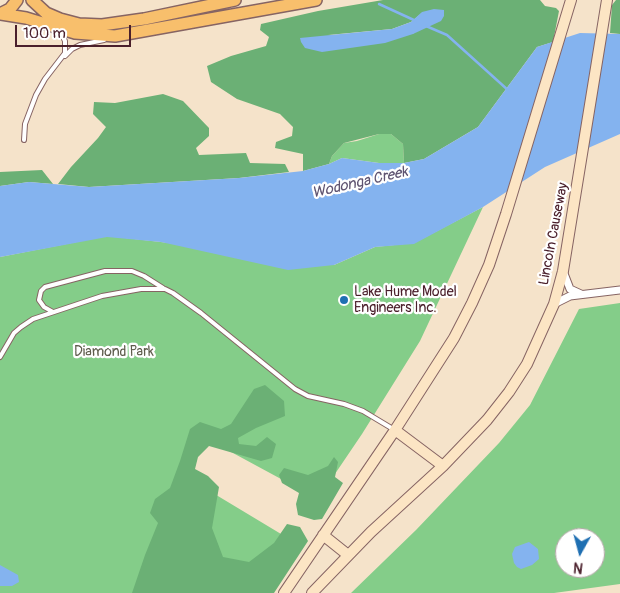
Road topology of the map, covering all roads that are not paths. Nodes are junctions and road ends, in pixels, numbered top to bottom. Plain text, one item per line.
1 (17, 0) edge
2 (32, 0) edge
3 (235, 0) edge
4 (316, 0) edge
5 (569, 4) edge
6 (607, 5) edge
7 (1, 14) edge
8 (58, 29) junction
9 (115, 36) junction
10 (60, 61) junction
11 (24, 140) dead end
12 (564, 271) junction
13 (165, 289) junction
14 (620, 290) edge
15 (581, 294) junction
16 (554, 304) junction
17 (53, 312) junction
18 (0, 357) edge
19 (395, 430) junction
20 (443, 466) junction
21 (323, 536) junction
22 (348, 555) junction
23 (284, 593) edge
24 (312, 593) edge

1 - 7 main road
2 - 3 main road
4 - 9 main road
5 - 19 main road
6 - 12 main road, Lincoln Causeway
7 - 8 main road
8 - 9 main road
8 - 10 lane
9 - 10 lane
10 - 11 lane
12 - 15 street
12 - 16 main road, Lincoln Causeway
13 - 17 lane
13 - 17 lane
13 - 19 lane
14 - 15 street
15 - 16 street
16 - 20 main road, Lincoln Causeway
17 - 18 lane
19 - 20 main road
19 - 21 main road
20 - 22 main road, Lincoln Causeway
21 - 22 main road
21 - 23 main road
22 - 24 main road, Lincoln Causeway

